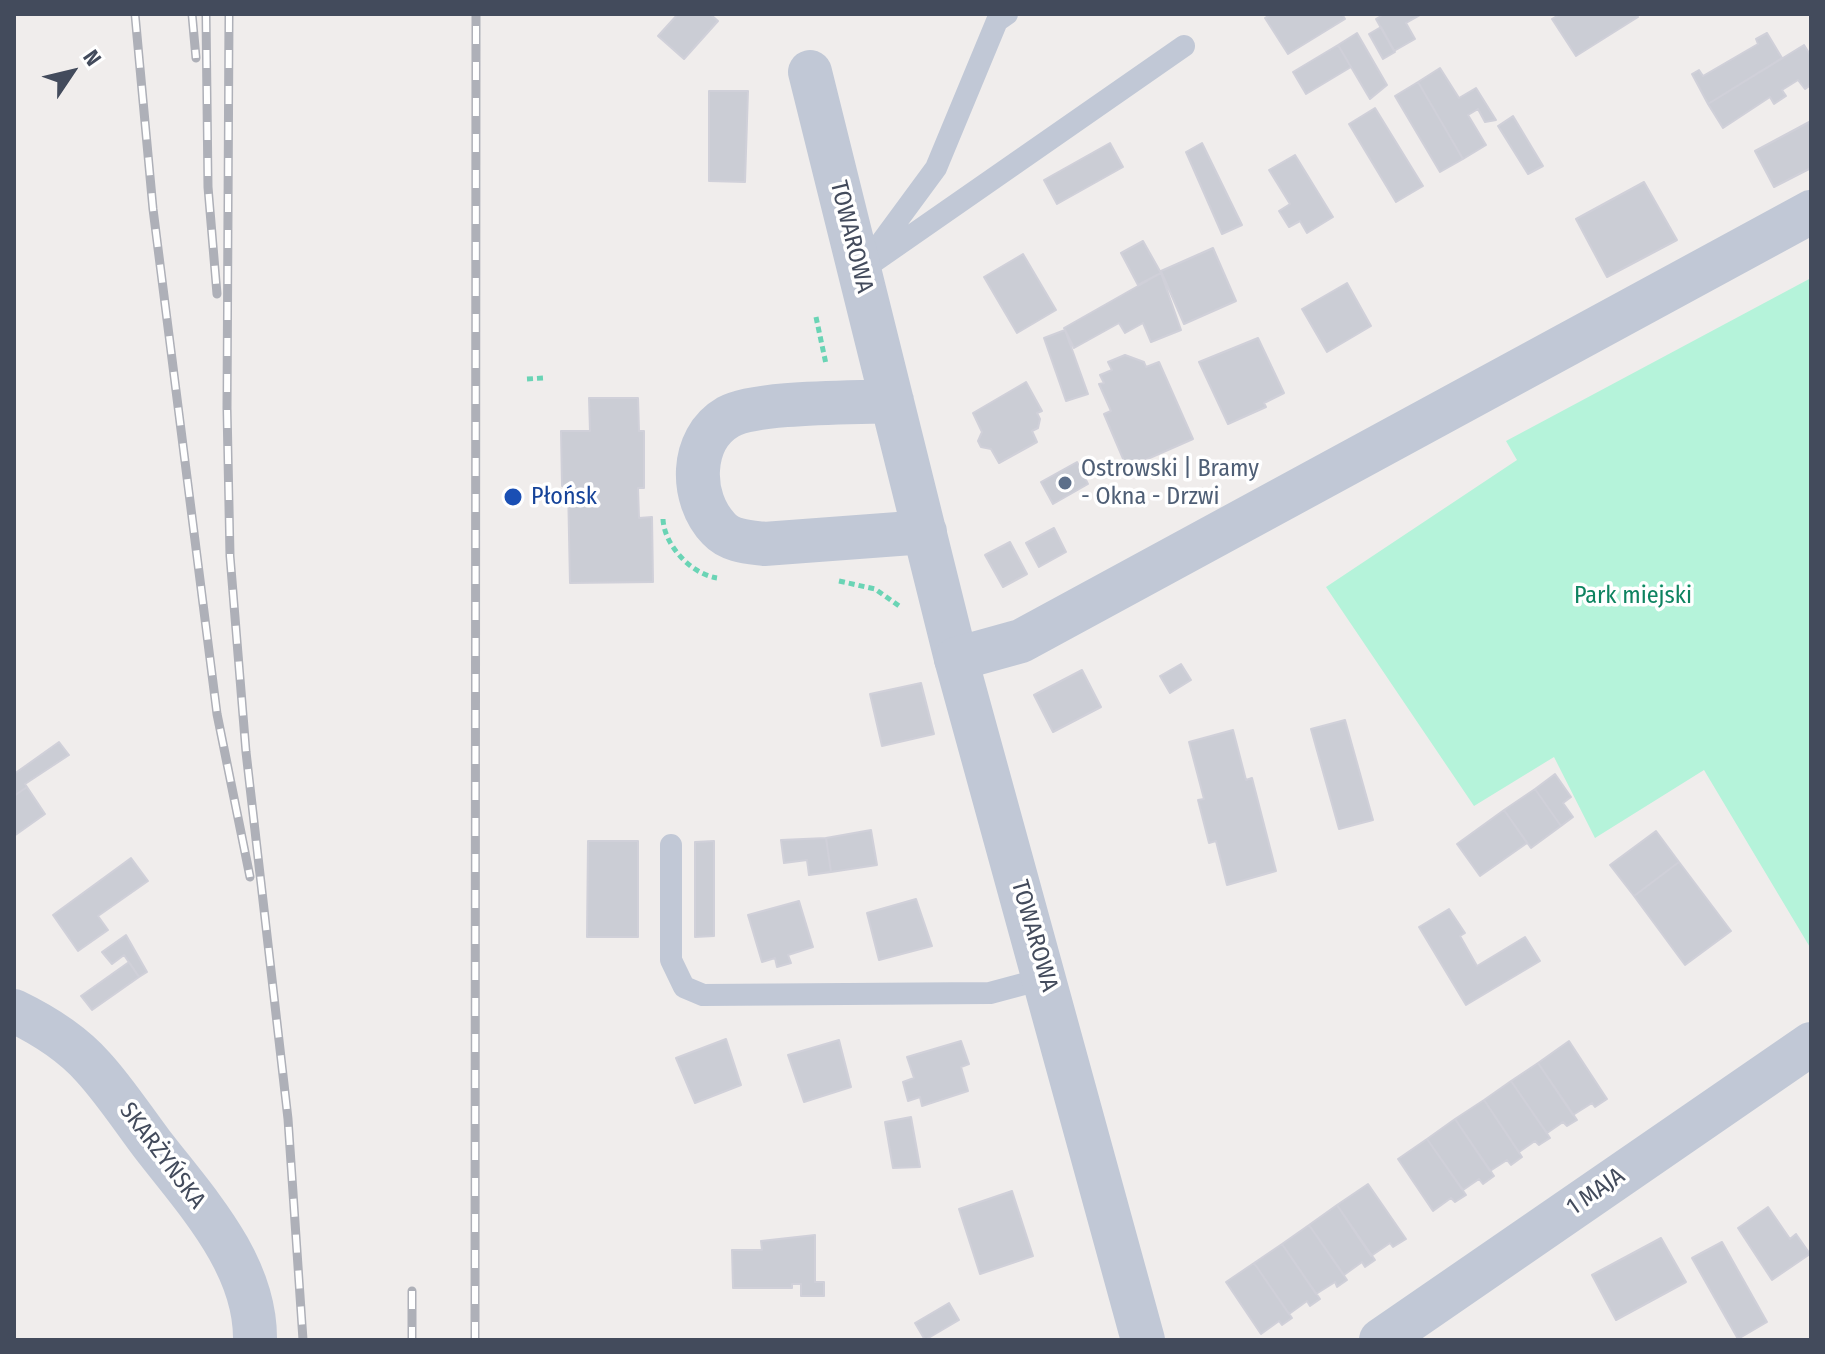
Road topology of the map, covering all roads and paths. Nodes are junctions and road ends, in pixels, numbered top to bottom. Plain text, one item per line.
1 (1007, 14) edge
2 (1184, 46) dead end
3 (810, 72) dead end
4 (1811, 212) edge
5 (859, 272) junction
6 (816, 317) dead end
7 (827, 367) dead end
8 (543, 378) dead end
9 (527, 379) dead end
10 (892, 401) junction
11 (663, 512) dead end
12 (925, 532) junction
13 (727, 578) dead end
14 (838, 581) dead end
15 (905, 610) dead end
16 (956, 659) junction
17 (671, 845) dead end
18 (1046, 978) junction
19 (14, 1011) edge
20 (1811, 1044) edge
21 (255, 1340) edge
22 (1143, 1340) edge
23 (1381, 1340) edge

1 - 5 lane
2 - 5 lane
3 - 5 street, TOWAROWA
4 - 16 street
5 - 10 street, TOWAROWA
6 - 7 path
8 - 9 path
10 - 12 street, TOWAROWA
10 - 12 street
11 - 13 path
12 - 16 street, TOWAROWA
14 - 15 path
16 - 18 street, TOWAROWA
17 - 18 lane
18 - 22 street, TOWAROWA
19 - 21 street, SKARŻYŃSKA
20 - 23 street, 1 MAJA

